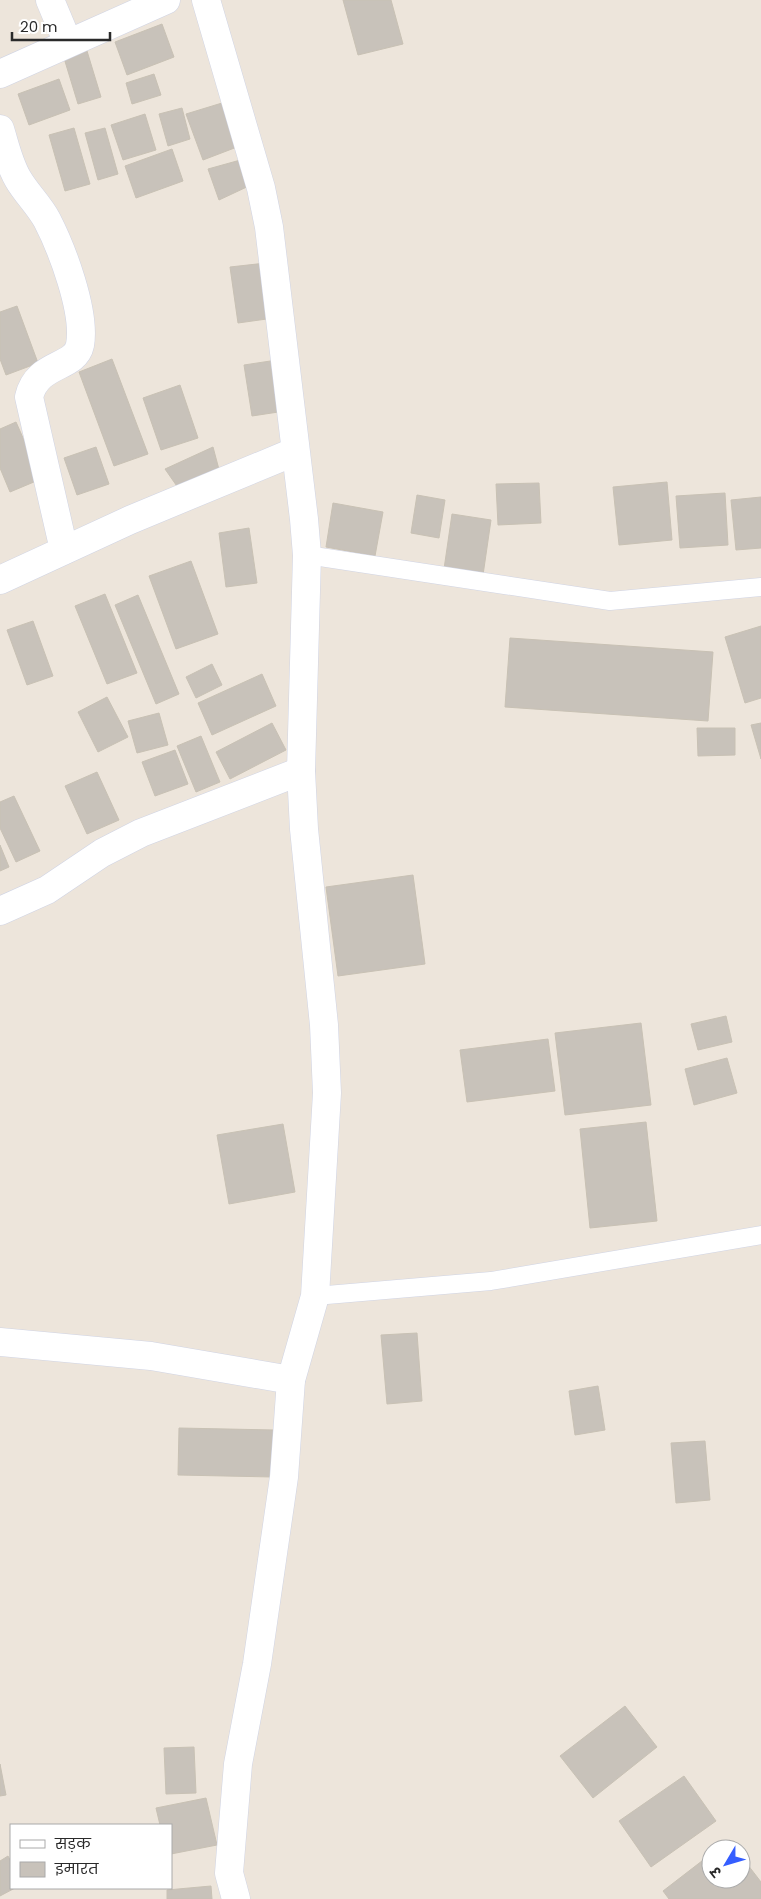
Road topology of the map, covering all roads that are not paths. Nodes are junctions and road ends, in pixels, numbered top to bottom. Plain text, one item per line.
1 (50, 0) edge
2 (166, 0) edge
3 (206, 0) edge
4 (68, 43) junction
5 (0, 74) edge
6 (0, 129) edge
7 (294, 452) junction
8 (64, 550) junction
9 (307, 555) junction
10 (0, 580) edge
11 (761, 587) edge
12 (301, 771) junction
13 (0, 911) edge
14 (761, 1234) edge
15 (315, 1296) junction
16 (0, 1342) edge
17 (291, 1380) junction
18 (236, 1899) edge

1 - 4 street
2 - 4 street
3 - 7 street
4 - 5 street
6 - 8 street
7 - 8 street
7 - 9 street
8 - 10 street
9 - 11 lane
9 - 12 street
12 - 13 street
12 - 15 street
14 - 15 lane
15 - 17 street
16 - 17 street
17 - 18 street

